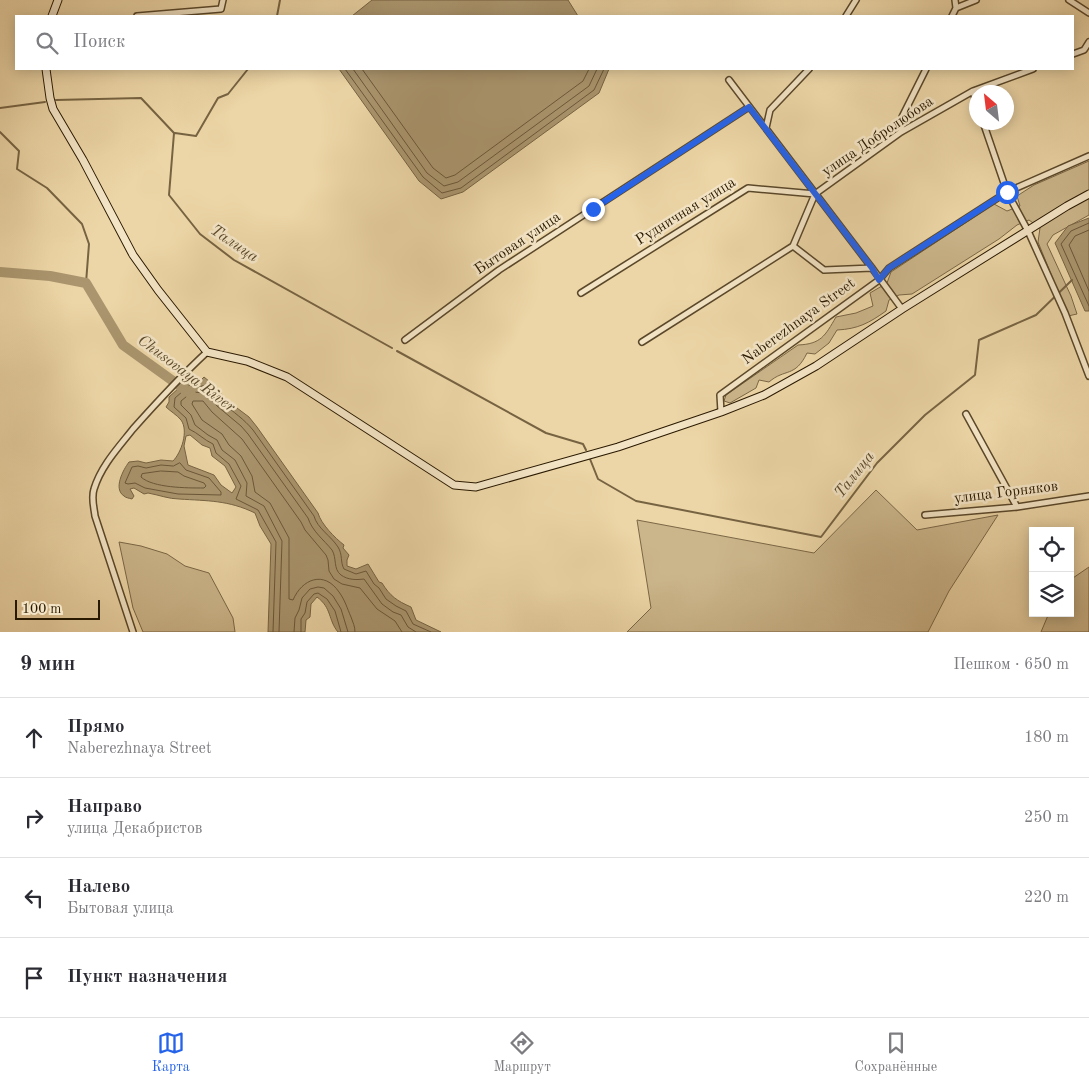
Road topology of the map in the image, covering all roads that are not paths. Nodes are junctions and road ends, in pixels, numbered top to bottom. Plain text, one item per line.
1 (57, 0) edge
2 (223, 0) edge
3 (856, 0) edge
4 (955, 0) edge
5 (976, 0) edge
6 (1069, 0) edge
7 (956, 8) junction
8 (1089, 12) edge
9 (52, 15) edge
10 (149, 15) edge
11 (847, 15) edge
12 (952, 15) edge
13 (1089, 42) edge
14 (1074, 54) edge
15 (46, 70) edge
16 (808, 70) edge
17 (926, 70) edge
18 (1030, 70) edge
19 (728, 80) dead end
20 (989, 85) edge
21 (969, 93) edge
22 (749, 107) junction
23 (766, 128) junction
24 (987, 130) edge
25 (901, 132) junction
26 (1089, 156) edge
27 (1007, 192) junction
28 (815, 194) junction
29 (1089, 194) edge
30 (1028, 231) junction
31 (794, 246) junction
32 (872, 268) junction
33 (879, 280) junction
34 (580, 292) dead end
35 (902, 309) junction
36 (405, 340) dead end
37 (642, 342) dead end
38 (207, 352) junction
39 (1089, 376) edge
40 (721, 412) junction
41 (966, 414) dead end
42 (1089, 496) edge
43 (1017, 507) junction
44 (925, 515) dead end
45 (133, 632) edge

1 - 9 street
2 - 10 street
3 - 11 street
4 - 7 street
5 - 7 street
6 - 8 street
7 - 12 street
13 - 14 street
15 - 38 street
16 - 23 street
17 - 25 street
18 - 20 street, улица Добролюбова
19 - 22 street
21 - 25 street, улица Добролюбова
22 - 23 street
22 - 36 street, Бытовая улица
23 - 28 street
24 - 27 street
25 - 28 street, улица Добролюбова
26 - 27 street, Naberezhnaya Street
27 - 30 street
27 - 33 street, Naberezhnaya Street
28 - 31 street, улица Добролюбова
28 - 32 street
28 - 34 street, Рудничная улица
29 - 30 street
30 - 35 street
30 - 39 street
31 - 32 street
31 - 37 street
32 - 33 street
33 - 35 street
33 - 40 street, Naberezhnaya Street
35 - 40 street
38 - 40 street
38 - 45 street
41 - 43 street
42 - 43 street, улица Горняков
43 - 44 street, улица Горняков

